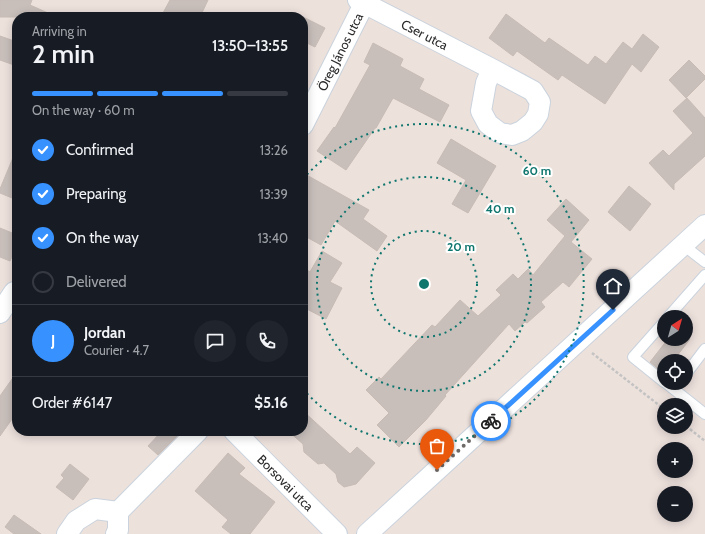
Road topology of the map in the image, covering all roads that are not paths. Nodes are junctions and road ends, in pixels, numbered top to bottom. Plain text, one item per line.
1 (363, 1) edge
2 (492, 69) dead end
3 (308, 115) edge
4 (704, 227) edge
5 (683, 245) junction
6 (705, 262) edge
7 (705, 275) edge
8 (10, 290) edge
9 (674, 310) edge
10 (0, 313) edge
11 (657, 330) edge
12 (705, 349) edge
13 (693, 365) edge
14 (657, 374) edge
15 (678, 390) edge
16 (705, 414) edge
17 (193, 436) edge
18 (239, 436) edge
19 (118, 512) junction
20 (67, 534) edge
21 (116, 534) edge
22 (337, 534) edge
23 (367, 534) edge

1 - 2 street, Cser utca
1 - 3 street, Öreg János utca
4 - 5 street
5 - 6 lane
5 - 23 street
7 - 9 lane
8 - 10 street
11 - 14 lane
12 - 13 lane
15 - 16 lane
17 - 19 street
18 - 22 street, Borsovai utca
19 - 20 street
19 - 21 street

